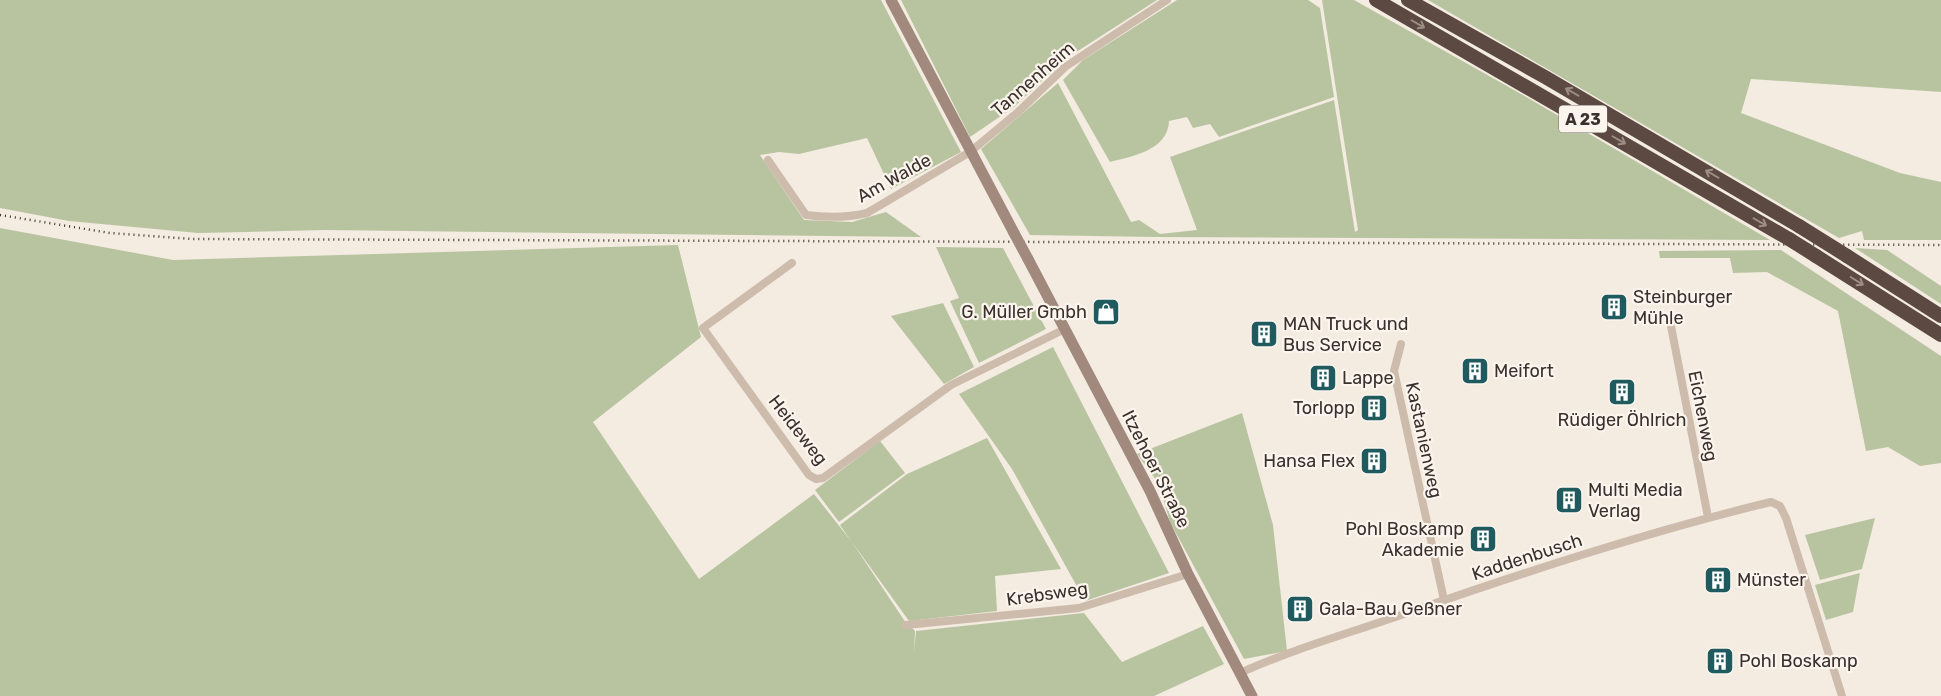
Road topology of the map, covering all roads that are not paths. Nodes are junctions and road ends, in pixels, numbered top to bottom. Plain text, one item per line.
1 (891, 0) edge
2 (1167, 0) edge
3 (1376, 0) edge
4 (1408, 0) edge
5 (970, 152) junction
6 (768, 160) dead end
7 (792, 263) dead end
8 (1941, 316) edge
9 (1670, 321) dead end
10 (1064, 330) junction
11 (1941, 335) edge
12 (1401, 344) dead end
13 (1708, 517) junction
14 (1188, 574) junction
15 (1444, 600) junction
16 (906, 625) dead end
17 (1240, 672) junction
18 (1252, 696) edge
19 (1842, 696) edge

1 - 5 main road, Itzehoer Straße
2 - 5 street, Tannenheim
3 -> 11 highway, A 23, bridge
8 -> 4 highway, A 23, bridge
5 - 6 street, Am Walde
5 - 10 main road, Itzehoer Straße, bridge
7 - 10 street, Heideweg
9 - 13 street, Eichenweg
10 - 14 main road, Itzehoer Straße
12 - 15 street, Kastanienweg
13 - 15 street, Kaddenbusch
13 - 19 street, Kaddenbusch
14 - 16 street, Krebsweg
14 - 17 main road, Itzehoer Straße
15 - 17 street, Kaddenbusch
17 - 18 main road, Itzehoer Straße

